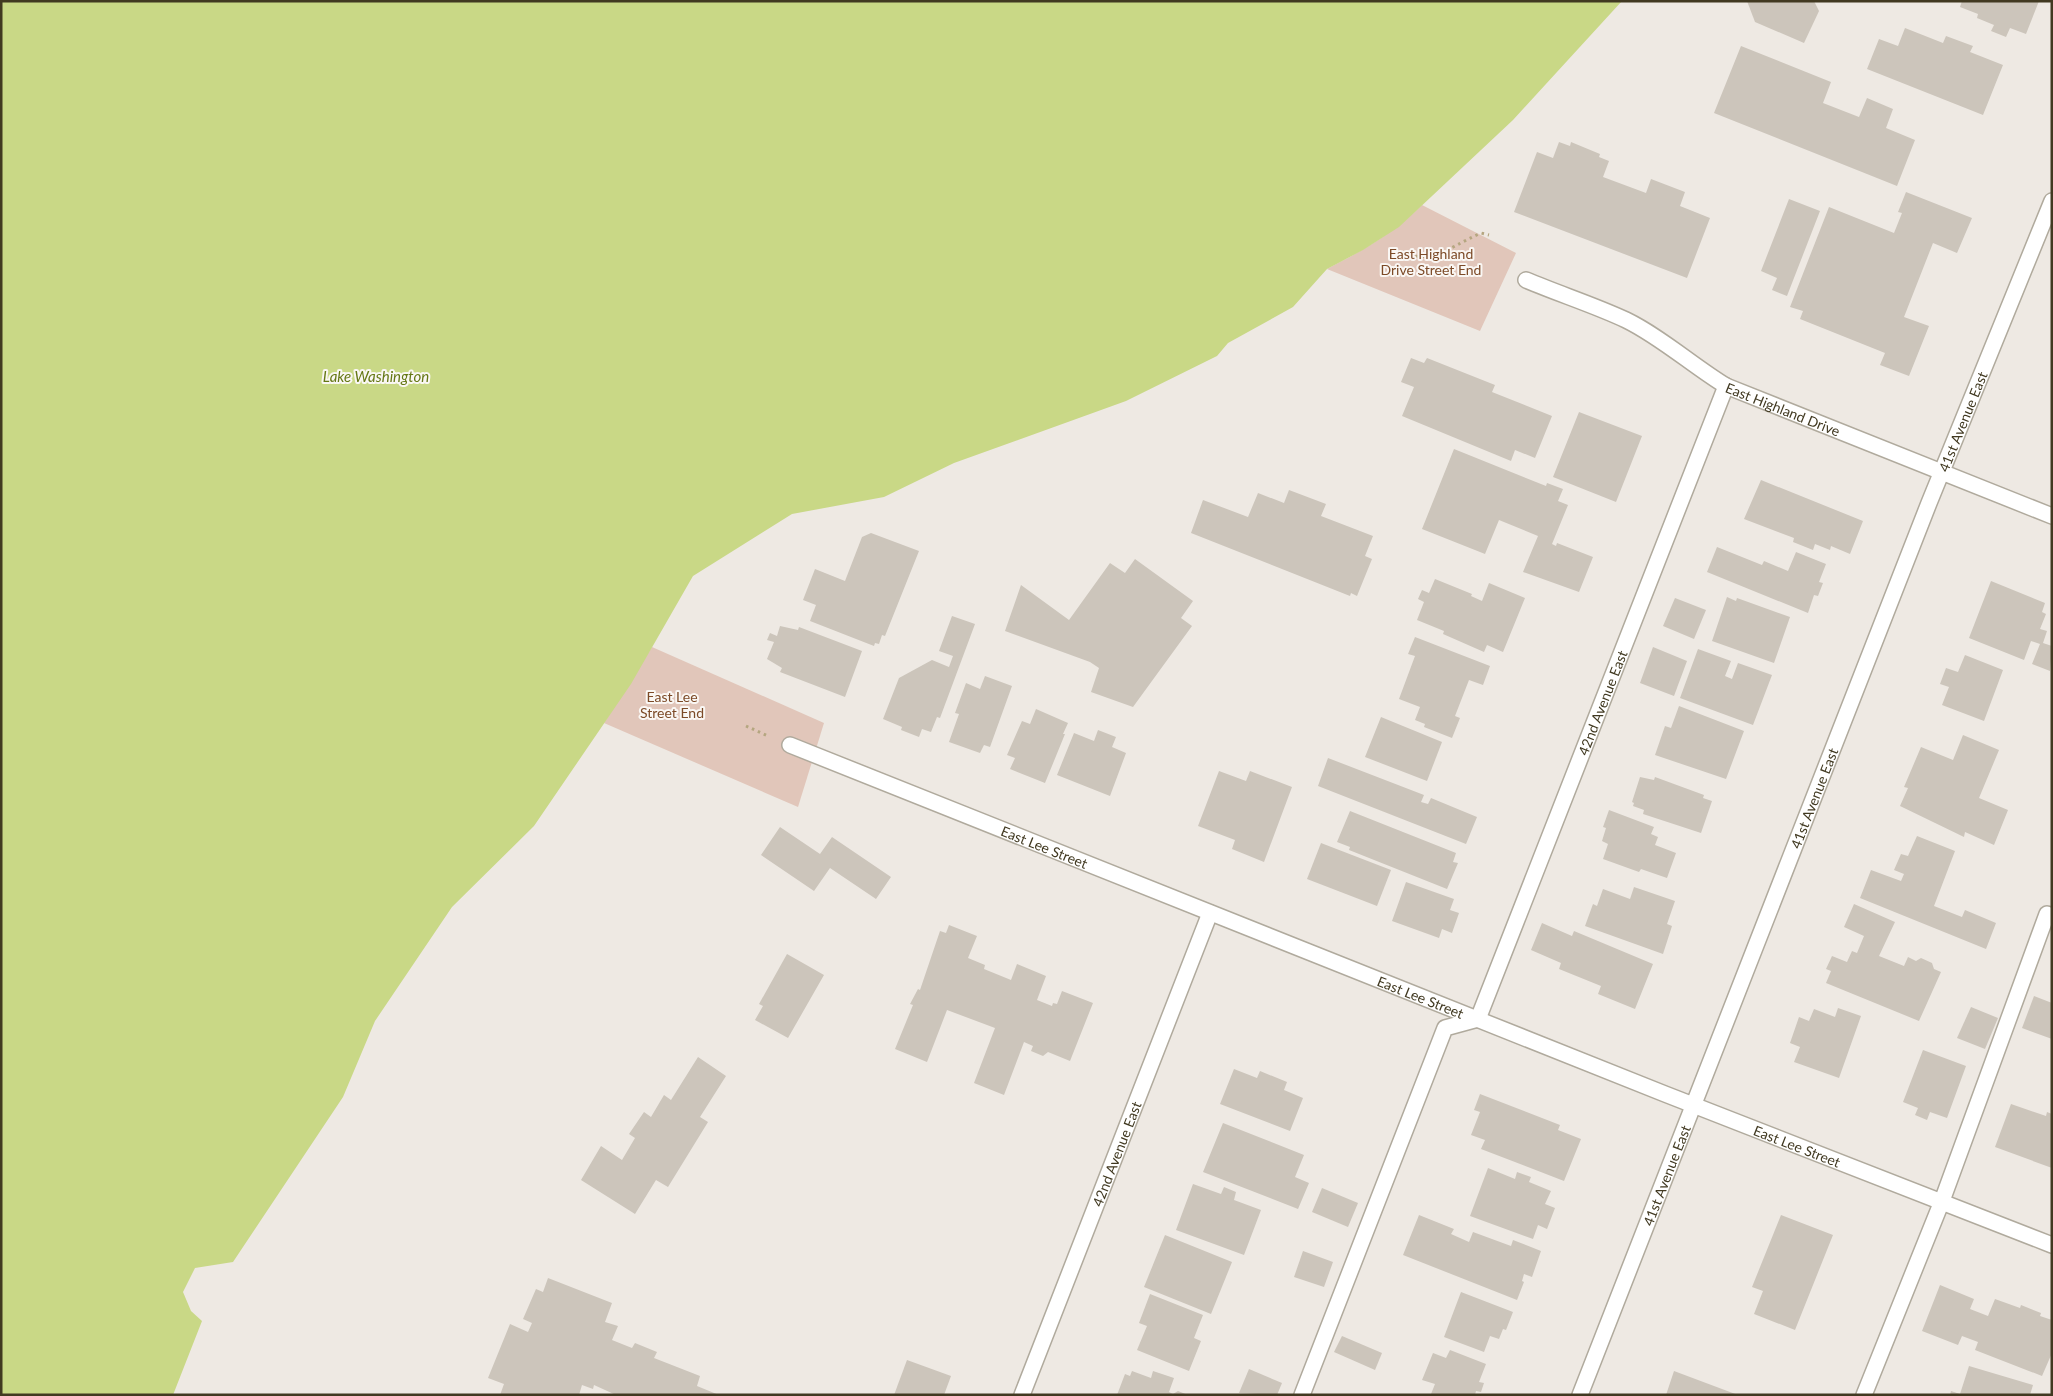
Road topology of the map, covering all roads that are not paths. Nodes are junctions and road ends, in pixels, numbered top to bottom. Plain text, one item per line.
1 (2052, 202) edge
2 (1526, 280) dead end
3 (1726, 386) junction
4 (1941, 472) junction
5 (2052, 516) edge
6 (790, 745) dead end
7 (1210, 913) junction
8 (2047, 914) dead end
9 (1478, 1019) junction
10 (1695, 1105) junction
11 (1942, 1201) junction
12 (2052, 1244) edge
13 (1022, 1395) edge
14 (1302, 1395) edge
15 (1580, 1395) edge
16 (1864, 1395) edge

1 - 4 street, 41st Avenue East
2 - 3 street, East Highland Drive
3 - 4 street, East Highland Drive
3 - 9 street, 42nd Avenue East
4 - 5 street, East Highland Drive
4 - 10 street, 41st Avenue East
6 - 7 street, East Lee Street
7 - 9 street, East Lee Street
7 - 13 street, 42nd Avenue East
8 - 11 street
9 - 10 street, East Lee Street
9 - 14 street
10 - 11 street, East Lee Street
10 - 15 street, 41st Avenue East
11 - 12 street, East Lee Street
11 - 16 street

